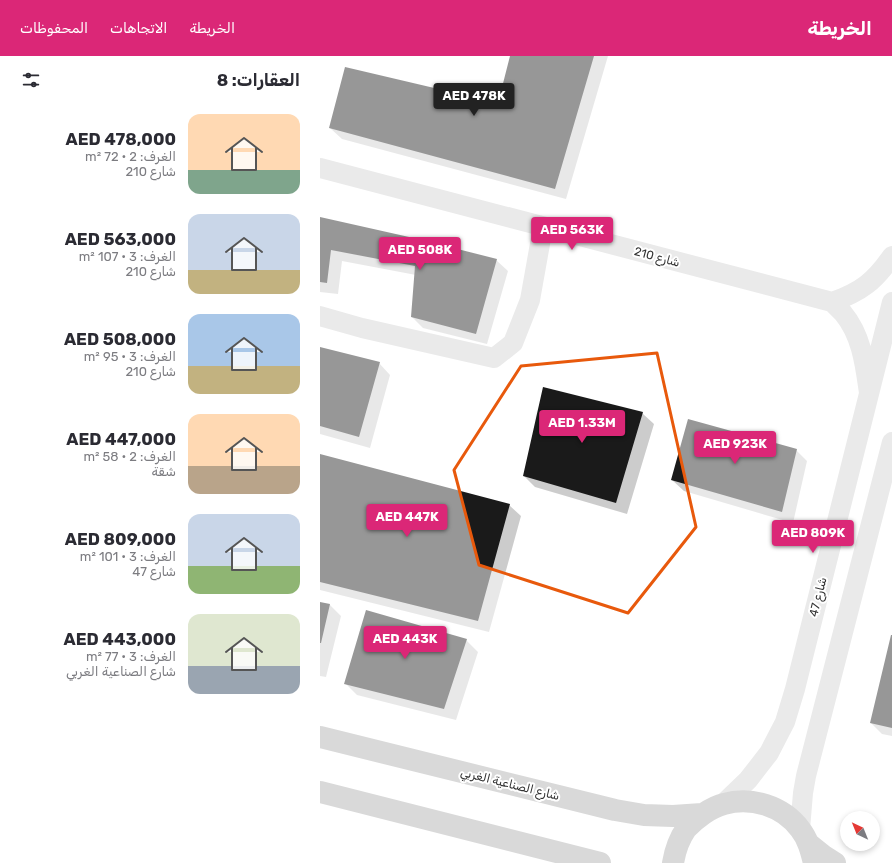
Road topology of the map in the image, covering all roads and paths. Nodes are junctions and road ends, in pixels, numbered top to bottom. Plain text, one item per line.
1 (320, 168) edge
2 (543, 227) junction
3 (892, 256) edge
4 (832, 302) junction
5 (892, 302) edge
6 (320, 316) edge
7 (869, 393) junction
8 (892, 442) edge
9 (320, 737) edge
10 (320, 792) edge
11 (723, 804) junction
12 (702, 814) junction
13 (808, 845) edge
14 (600, 863) edge
15 (673, 863) edge
16 (835, 863) edge

1 - 2 street, شارع 210
2 - 4 street, شارع 210
2 - 6 street
3 - 4 street
4 - 7 street
5 - 7 street, شارع 47
7 - 11 street, شارع 47
8 - 13 street
9 - 12 main road, شارع الصناعية الغربي
10 - 14 main road
11 - 12 main road
11 - 13 main road
12 - 15 main road
13 - 16 main road

